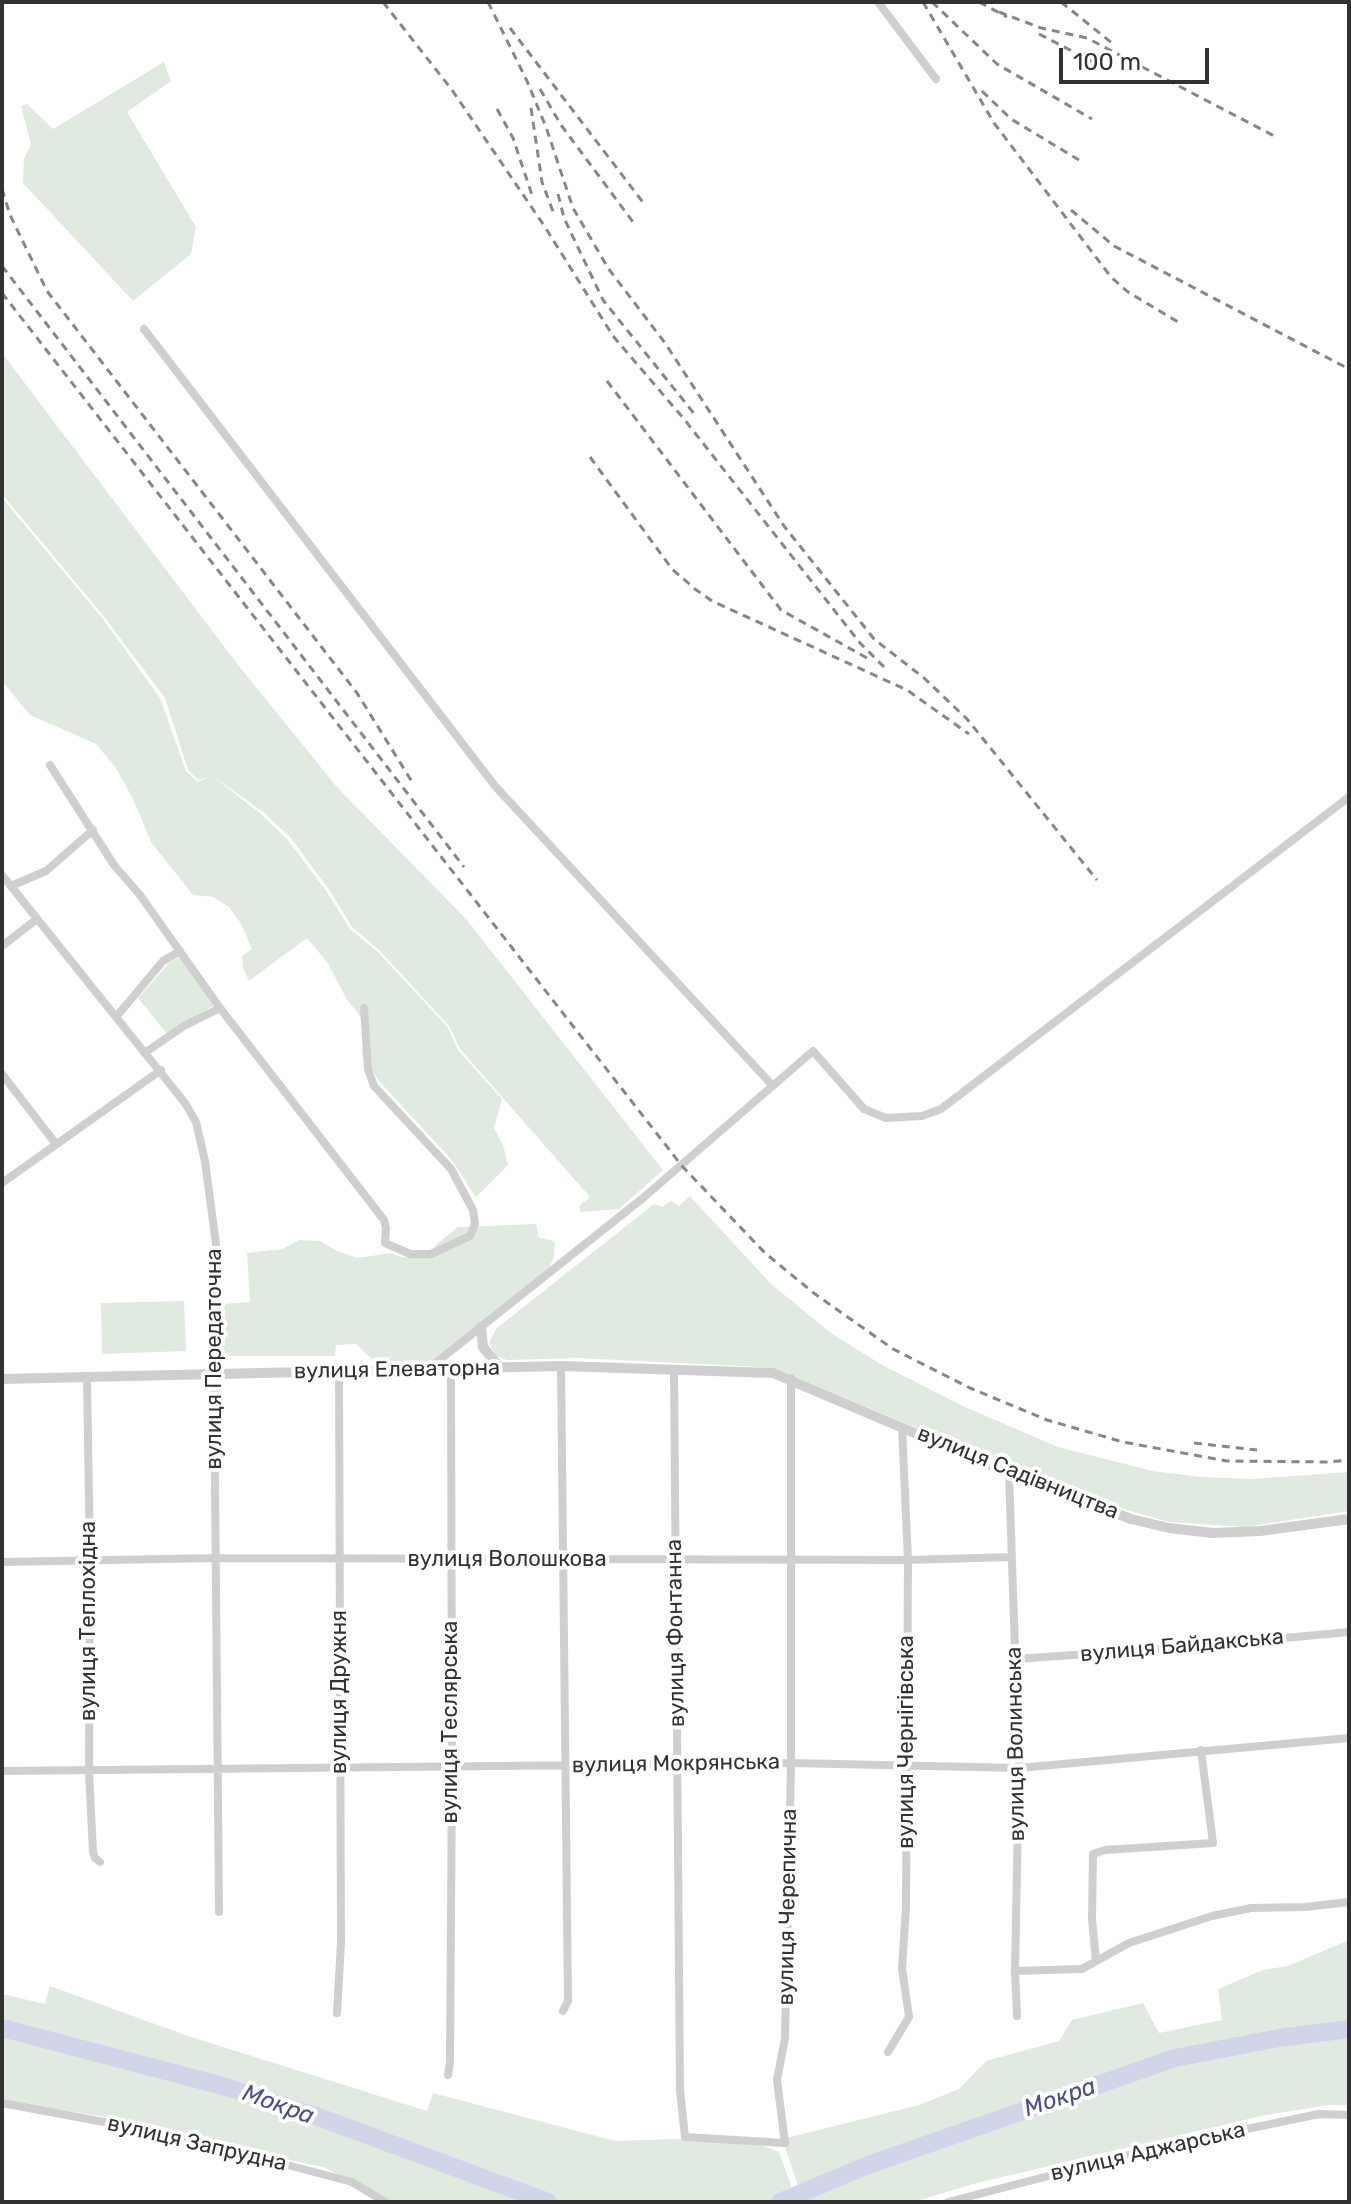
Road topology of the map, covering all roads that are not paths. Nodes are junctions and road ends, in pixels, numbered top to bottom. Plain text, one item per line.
1 (878, 2) edge
2 (936, 79) dead end
3 (144, 329) dead end
4 (50, 765) dead end
5 (1349, 797) edge
6 (93, 830) junction
7 (2, 875) edge
8 (11, 886) junction
9 (37, 919) junction
10 (2, 946) edge
11 (180, 951) junction
12 (220, 1008) junction
13 (364, 1008) dead end
14 (117, 1016) junction
15 (146, 1052) junction
16 (161, 1070) junction
17 (2, 1074) edge
18 (773, 1086) junction
19 (56, 1144) junction
20 (2, 1183) edge
21 (481, 1327) junction
22 (561, 1366) junction
23 (500, 1368) junction
24 (428, 1369) junction
25 (451, 1369) junction
26 (674, 1369) junction
27 (339, 1371) junction
28 (214, 1374) junction
29 (87, 1377) junction
30 (791, 1378) junction
31 (2, 1379) edge
32 (902, 1427) junction
33 (1009, 1473) junction
34 (1349, 1519) edge
35 (1011, 1557) junction
36 (216, 1558) junction
37 (675, 1559) junction
38 (790, 1559) junction
39 (340, 1560) junction
40 (563, 1560) junction
41 (908, 1560) junction
42 (450, 1561) junction
43 (2, 1562) edge
44 (90, 1562) junction
45 (1349, 1632) edge
46 (1016, 1659) junction
47 (1349, 1738) edge
48 (1201, 1750) junction
49 (791, 1763) junction
50 (677, 1764) junction
51 (565, 1765) junction
52 (908, 1765) junction
53 (341, 1767) junction
54 (452, 1768) junction
55 (1019, 1768) junction
56 (219, 1770) junction
57 (2, 1771) edge
58 (89, 1772) junction
59 (100, 1862) dead end
60 (1349, 1902) edge
61 (219, 1912) dead end
62 (1096, 1961) junction
63 (1015, 1971) junction
64 (563, 2011) dead end
65 (337, 2013) dead end
66 (1017, 2016) dead end
67 (888, 2052) dead end
68 (448, 2075) dead end
69 (2, 2103) edge
70 (1349, 2115) edge
71 (685, 2137) joint
72 (385, 2202) edge
73 (948, 2202) edge

1 - 2 street
3 - 18 street
4 - 6 street
5 - 18 street
6 - 8 street
6 - 11 street
7 - 8 street, вулиця Передаточна
8 - 9 street, вулиця Передаточна
9 - 10 street
9 - 14 street, вулиця Передаточна
11 - 12 street
11 - 14 street
12 - 13 street
12 - 15 street
14 - 15 street, вулиця Передаточна
15 - 16 street, вулиця Передаточна
16 - 19 street
16 - 28 street, вулиця Передаточна
17 - 19 street
18 - 21 street
19 - 20 street
21 - 23 street
21 - 24 street
22 - 23 street, вулиця Елеваторна
22 - 26 street, вулиця Елеваторна
22 - 40 street
23 - 25 street, вулиця Елеваторна
24 - 25 street, вулиця Елеваторна
24 - 27 street, вулиця Елеваторна
25 - 42 street, вулиця Теслярська
26 - 30 street, вулиця Елеваторна
26 - 37 street, вулиця Фонтанна
27 - 28 street, вулиця Елеваторна
27 - 39 street, вулиця Дружня
28 - 29 street, вулиця Елеваторна
28 - 36 street, вулиця Передаточна
29 - 31 street, вулиця Елеваторна
29 - 44 street, вулиця Теплохідна
30 - 32 street, вулиця Садівництва
30 - 38 street, вулиця Черепична
32 - 33 street, вулиця Садівництва
32 - 41 street, вулиця Чернігівська
33 - 34 street, вулиця Садівництва
33 - 35 street, вулиця Волинська
35 - 41 street, вулиця Волошкова
35 - 46 street, вулиця Волинська
36 - 39 street, вулиця Волошкова
36 - 44 street, вулиця Волошкова
36 - 56 street, вулиця Передаточна
37 - 38 street, вулиця Волошкова
37 - 40 street, вулиця Волошкова
37 - 50 street, вулиця Фонтанна
38 - 41 street, вулиця Волошкова
38 - 49 street, вулиця Черепична
39 - 42 street, вулиця Волошкова
39 - 53 street, вулиця Дружня
40 - 42 street, вулиця Волошкова
40 - 51 street
41 - 52 street, вулиця Чернігівська
42 - 54 street, вулиця Теслярська
43 - 44 street, вулиця Волошкова
44 - 58 street, вулиця Теплохідна
45 - 46 street, вулиця Байдакська
46 - 55 street, вулиця Волинська
47 - 48 street, вулиця Мокрянська
48 - 55 street, вулиця Мокрянська
48 - 62 street
49 - 50 street, вулиця Мокрянська
49 - 52 street, вулиця Мокрянська
49 - 71 street, вулиця Черепична
50 - 51 street, вулиця Мокрянська
50 - 71 street, вулиця Фонтанна
51 - 54 street, вулиця Мокрянська
51 - 64 street
52 - 55 street, вулиця Мокрянська
52 - 67 street, вулиця Чернігівська
53 - 54 street, вулиця Мокрянська
53 - 56 street, вулиця Мокрянська
53 - 65 street, вулиця Дружня
54 - 68 street, вулиця Теслярська
55 - 63 street, вулиця Волинська
56 - 58 street, вулиця Мокрянська
56 - 61 street, вулиця Передаточна
57 - 58 street, вулиця Мокрянська
58 - 59 street, вулиця Теплохідна
60 - 62 street
62 - 63 street
63 - 66 street, вулиця Волинська
69 - 72 street, вулиця Запрудна
70 - 73 street, вулиця Аджарська

